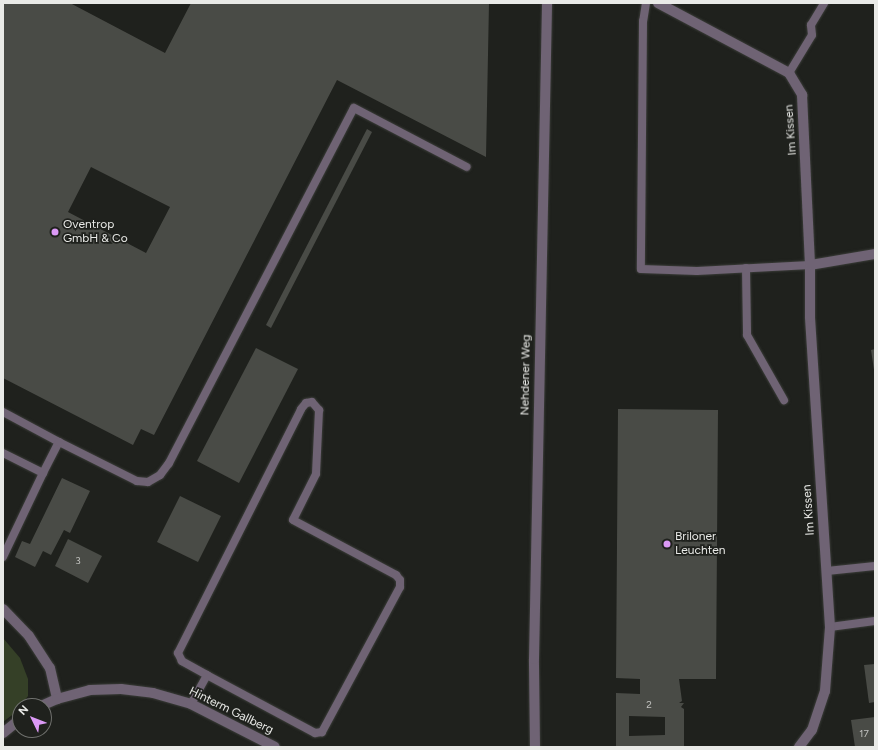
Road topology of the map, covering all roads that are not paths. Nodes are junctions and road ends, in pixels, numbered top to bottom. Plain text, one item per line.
1 (547, 3) edge
2 (646, 3) edge
3 (658, 3) edge
4 (824, 3) edge
5 (789, 73) junction
6 (467, 167) dead end
7 (875, 254) edge
8 (810, 265) junction
9 (746, 268) junction
10 (784, 400) dead end
11 (3, 412) edge
12 (59, 442) junction
13 (3, 453) edge
14 (43, 473) junction
15 (3, 557) edge
16 (875, 566) edge
17 (827, 572) junction
18 (3, 609) edge
19 (875, 621) edge
20 (830, 627) junction
21 (206, 675) junction
22 (56, 699) junction
23 (52, 701) edge
24 (191, 704) junction
25 (12, 726) edge
26 (3, 733) edge
27 (275, 747) edge
28 (534, 747) edge
29 (799, 747) edge

1 - 28 street, Nehdener Weg
2 - 9 lane
3 - 5 street
4 - 5 lane
5 - 8 street, Im Kissen
6 - 12 lane
7 - 8 street
8 - 9 lane
8 - 17 street, Im Kissen
9 - 10 lane
11 - 12 lane
12 - 14 lane
13 - 14 lane
14 - 15 lane
16 - 17 lane
17 - 20 street, Im Kissen
18 - 22 street
19 - 20 lane
20 - 29 street, Im Kissen
21 - 21 lane
21 - 24 lane
22 - 23 street, Hinterm Gallberg
22 - 24 street, Hinterm Gallberg
24 - 27 street, Hinterm Gallberg
25 - 26 street

